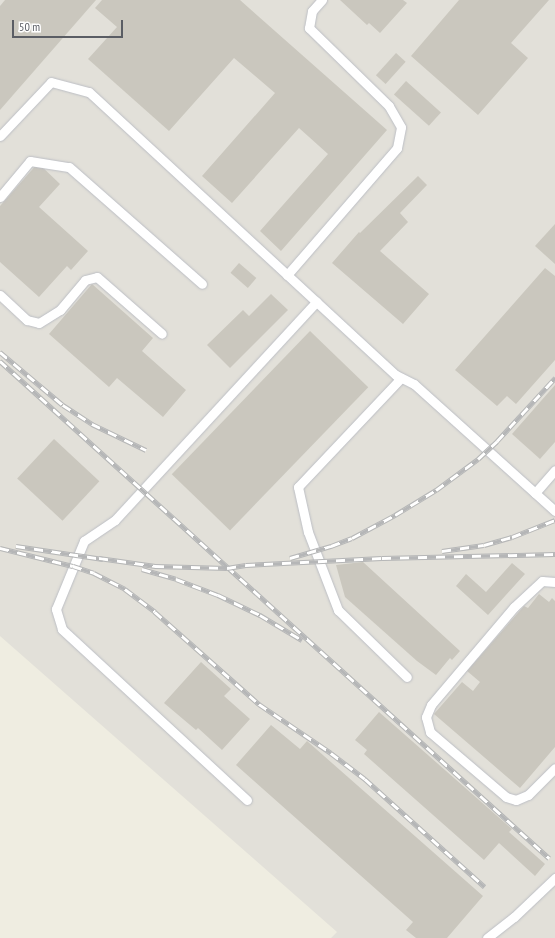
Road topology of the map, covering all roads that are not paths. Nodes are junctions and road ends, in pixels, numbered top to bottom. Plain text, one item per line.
1 (322, 0) edge
2 (0, 136) edge
3 (0, 197) edge
4 (286, 275) junction
5 (202, 284) dead end
6 (0, 295) edge
7 (316, 302) junction
8 (162, 334) dead end
9 (401, 378) junction
10 (555, 470) edge
11 (535, 493) junction
12 (555, 511) edge
13 (555, 582) edge
14 (407, 677) dead end
15 (555, 768) edge
16 (247, 800) dead end
17 (555, 878) edge
18 (487, 938) edge

1 - 4 lane
2 - 4 lane
3 - 5 lane
4 - 7 lane
6 - 8 lane
7 - 9 lane
7 - 16 lane
9 - 11 lane
9 - 14 lane
10 - 11 lane
11 - 12 lane
13 - 15 lane
17 - 18 lane

